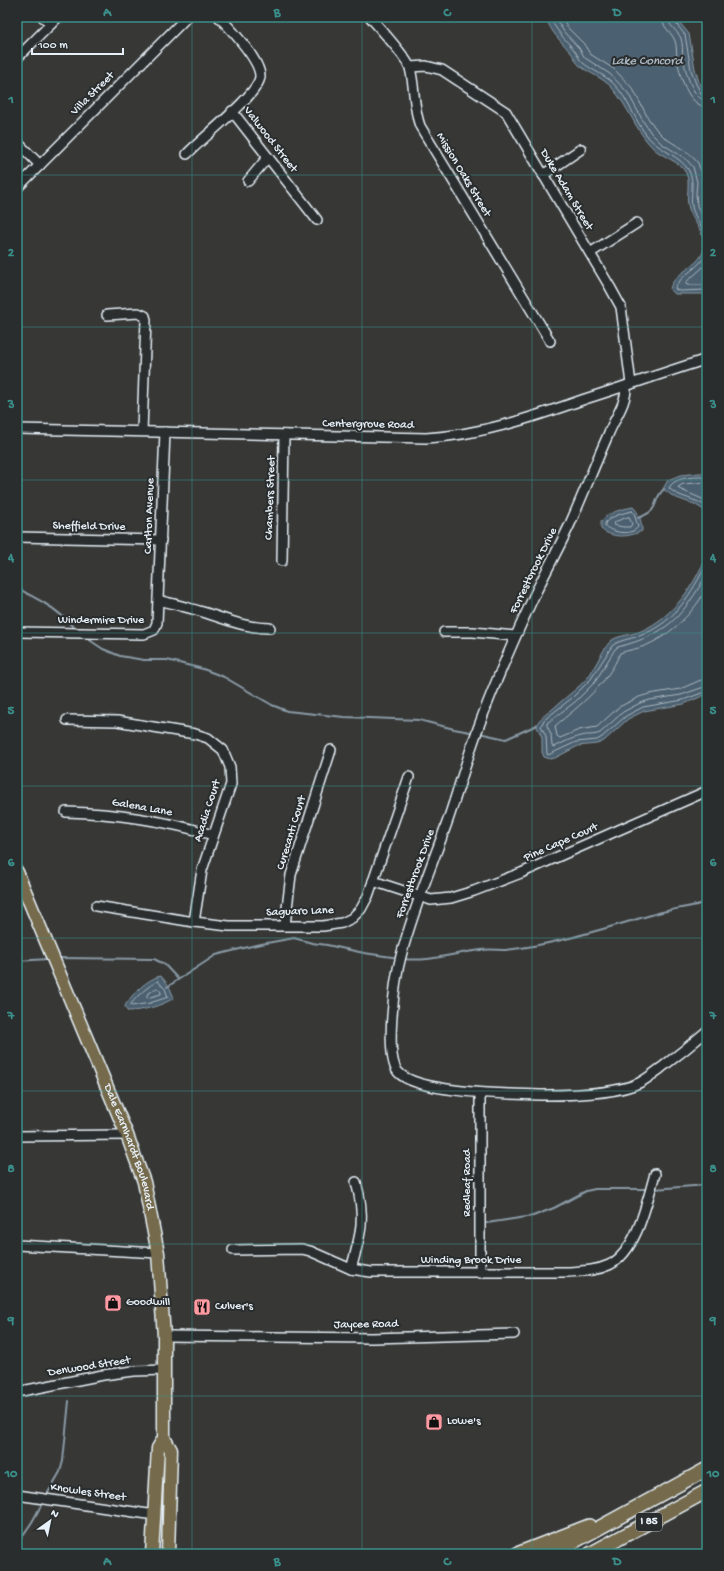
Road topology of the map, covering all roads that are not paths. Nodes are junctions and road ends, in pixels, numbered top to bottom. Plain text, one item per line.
1 (43, 17) edge
2 (58, 17) edge
3 (187, 17) edge
4 (219, 17) edge
5 (370, 17) edge
6 (51, 24) junction
7 (17, 58) edge
8 (410, 67) junction
9 (232, 111) junction
10 (17, 142) edge
11 (581, 150) dead end
12 (187, 154) dead end
13 (268, 157) junction
14 (40, 165) junction
15 (543, 175) junction
16 (248, 181) dead end
17 (17, 188) edge
18 (317, 220) dead end
19 (637, 223) dead end
20 (590, 253) junction
21 (107, 316) dead end
22 (550, 341) dead end
23 (707, 359) edge
24 (628, 385) junction
25 (17, 429) edge
26 (142, 431) junction
27 (165, 432) junction
28 (284, 436) junction
29 (17, 537) edge
30 (161, 540) junction
31 (282, 561) dead end
32 (158, 600) junction
33 (270, 628) dead end
34 (17, 632) edge
35 (444, 632) dead end
36 (516, 636) junction
37 (66, 720) dead end
38 (331, 750) dead end
39 (409, 777) dead end
40 (707, 791) edge
41 (66, 812) dead end
42 (212, 836) junction
43 (17, 872) edge
44 (373, 880) junction
45 (420, 898) junction
46 (96, 906) dead end
47 (194, 922) junction
48 (285, 925) junction
49 (707, 1031) edge
50 (480, 1093) junction
51 (127, 1135) junction
52 (17, 1136) edge
53 (655, 1174) dead end
54 (356, 1182) dead end
55 (17, 1245) edge
56 (233, 1250) dead end
57 (158, 1254) junction
58 (351, 1269) junction
59 (480, 1273) junction
60 (514, 1334) dead end
61 (164, 1336) junction
62 (165, 1370) junction
63 (17, 1392) edge
64 (164, 1438) junction
65 (707, 1470) edge
66 (707, 1491) edge
67 (17, 1495) edge
68 (646, 1503) junction
69 (154, 1515) junction
70 (152, 1554) edge
71 (162, 1554) edge
72 (168, 1554) edge
73 (517, 1554) edge
74 (551, 1554) edge
75 (590, 1554) edge

1 - 6 street
2 - 6 street
3 - 14 street, Villa Street
4 - 9 street, Valwood Street
5 - 8 street, Mission Oaks Street
6 - 7 street
8 - 15 street, Duke Adam Street
8 - 22 street, Mission Oaks Street
9 - 12 street
9 - 13 street, Valwood Street
10 - 14 street
11 - 15 street
13 - 16 street
13 - 18 street, Valwood Street
14 - 17 street, Villa Street
15 - 20 street, Duke Adam Street
19 - 20 street
20 - 24 street, Duke Adam Street
21 - 26 street
23 - 24 street, Centergrove Road
24 - 28 street, Centergrove Road
24 - 36 street, Forrestbrook Drive
25 - 26 street, Centergrove Road
26 - 27 street, Centergrove Road
27 - 28 street, Centergrove Road
27 - 30 street, Carlton Avenue
28 - 31 street, Chambers Street
29 - 30 street, Sheffield Drive
30 - 32 street, Carlton Avenue
32 - 33 street
32 - 34 street, Windermire Drive
35 - 36 street
36 - 45 street, Forrestbrook Drive
37 - 42 street, Acadia Court
38 - 48 street, Curecanti Court
39 - 44 street, Saguaro Lane
40 - 45 street, Pine Cape Court
41 - 42 street, Galena Lane
42 - 47 street, Acadia Court
43 - 51 main road, Dale Earnhardt Boulevard
44 - 45 street, Pine Cape Court
44 - 48 street, Saguaro Lane
45 - 50 street, Forrestbrook Drive
46 - 47 street, Saguaro Lane
47 - 48 street, Saguaro Lane
49 - 50 street, Forrestbrook Drive
50 - 59 street, Redleaf Road
51 - 52 street
51 - 57 main road, Dale Earnhardt Boulevard
53 - 59 street, Winding Brook Drive
54 - 58 street
55 - 57 street
56 - 58 street, Winding Brook Drive
57 - 61 main road, Dale Earnhardt Boulevard
58 - 59 street, Winding Brook Drive
60 - 61 street, Jaycee Road
61 - 62 main road, Dale Earnhardt Boulevard
62 - 63 street, Denwood Street
62 - 64 main road, Dale Earnhardt Boulevard
64 - 69 main road, Dale Earnhardt Boulevard
64 - 72 main road, Dale Earnhardt Boulevard
65 - 68 highway, I 85
66 - 75 highway, I 85
67 - 69 street, Knowles Street
68 - 73 highway
68 - 74 highway, I 85
69 - 70 main road, Dale Earnhardt Boulevard
69 - 71 main road

